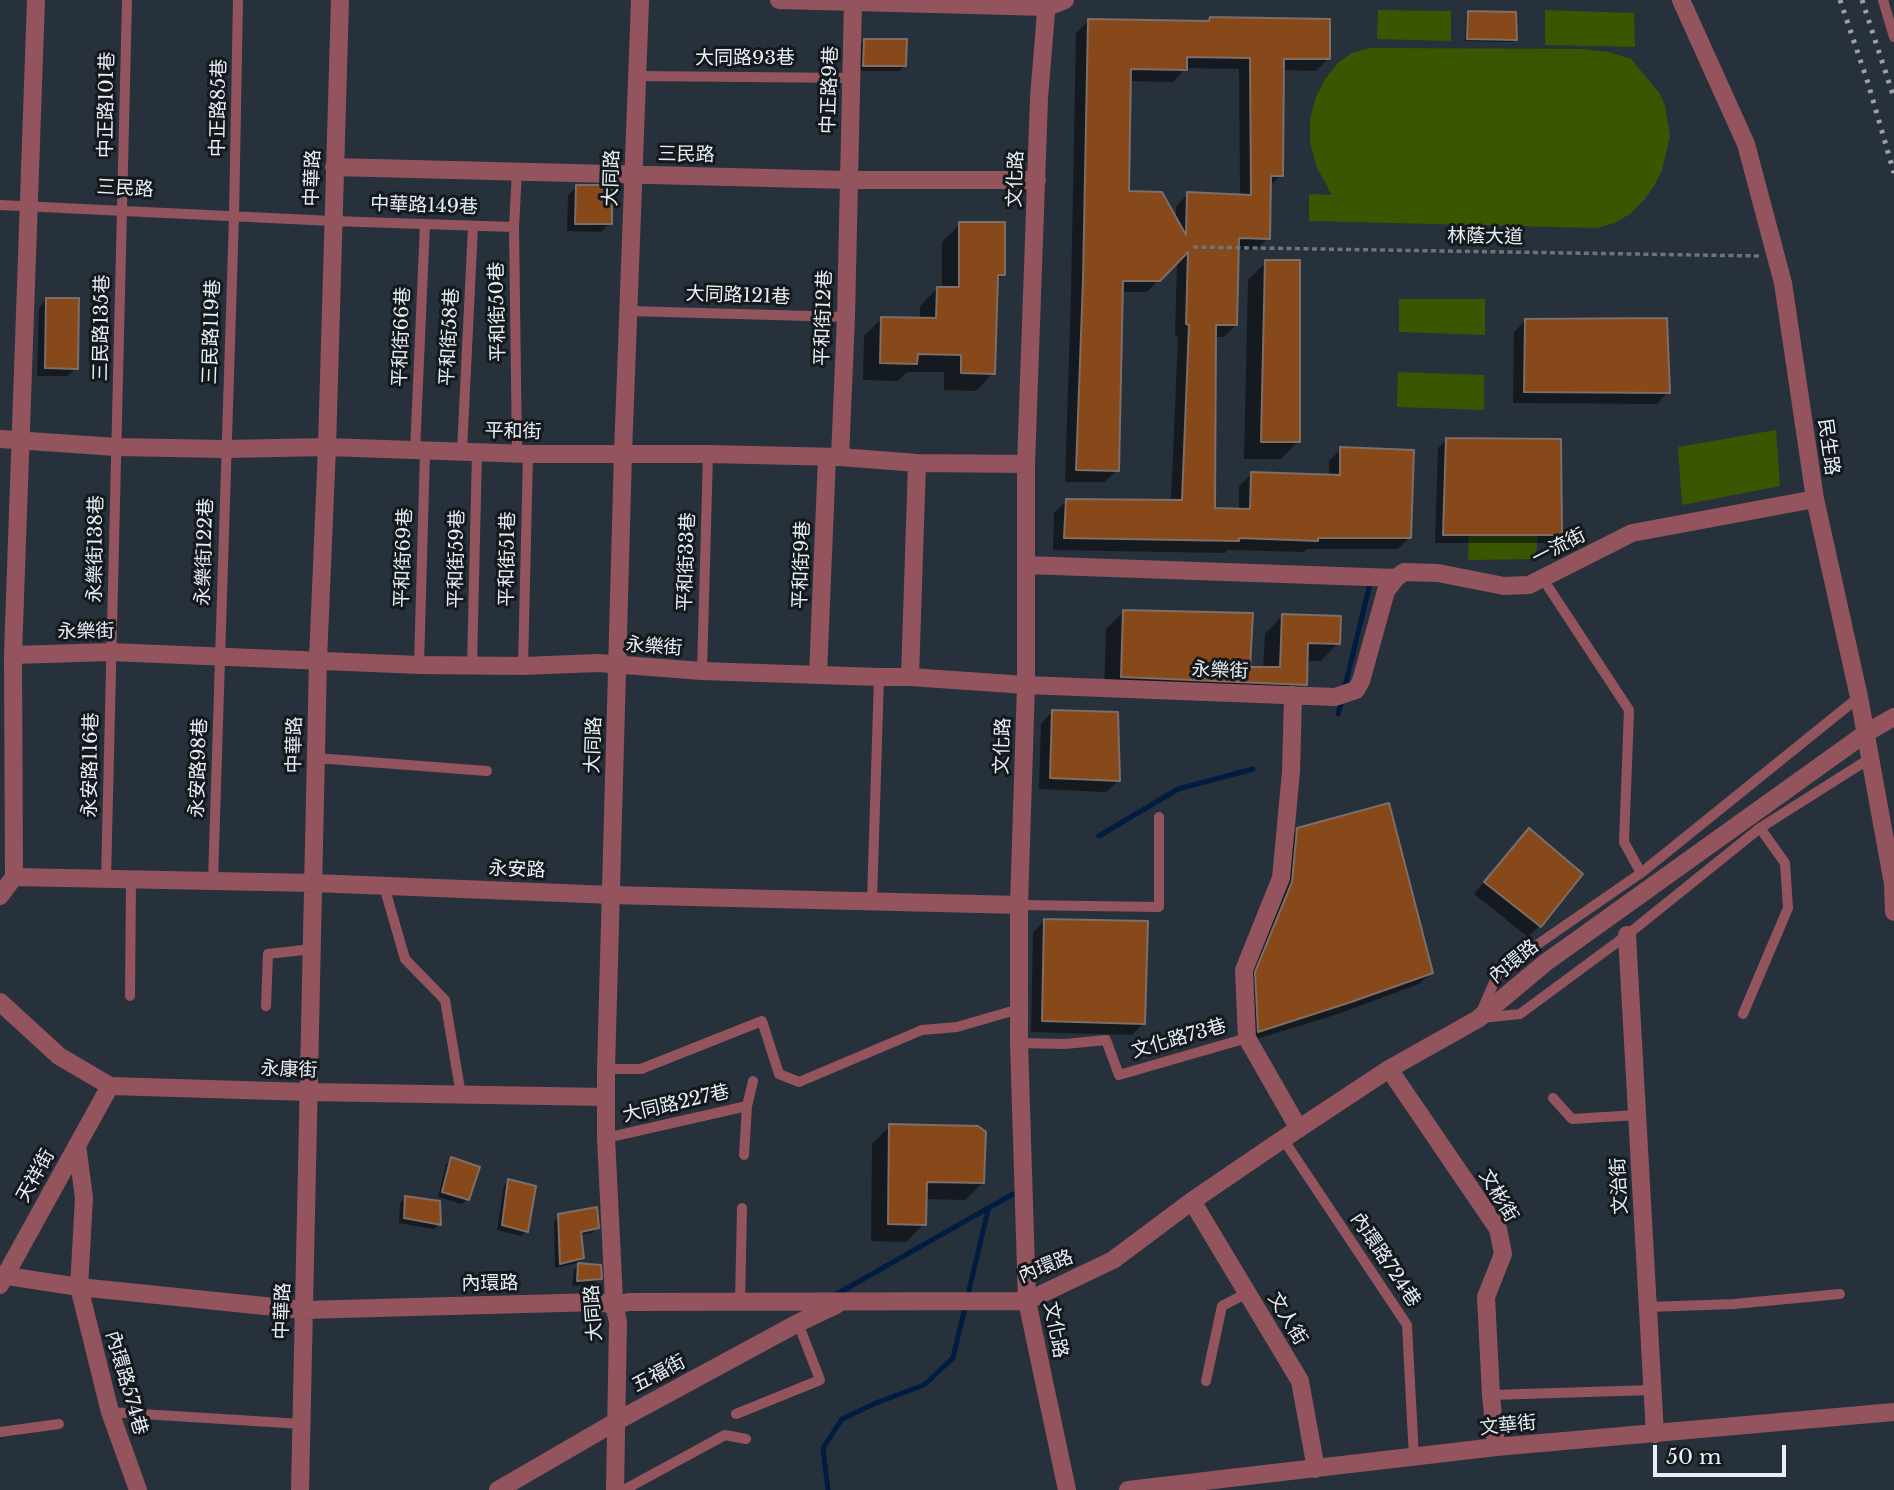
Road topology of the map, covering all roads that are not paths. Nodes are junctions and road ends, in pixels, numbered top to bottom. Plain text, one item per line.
1 (36, 0) edge
2 (127, 0) edge
3 (238, 0) edge
4 (340, 0) edge
5 (640, 0) edge
6 (779, 0) edge
7 (1065, 0) edge
8 (1681, 0) edge
9 (1883, 0) edge
10 (853, 1) edge
11 (1047, 4) edge
12 (1894, 37) edge
13 (638, 76) junction
14 (852, 78) junction
15 (334, 167) junction
16 (517, 171) junction
17 (633, 174) junction
18 (848, 180) junction
19 (1037, 180) junction
20 (0, 205) edge
21 (29, 205) junction
22 (122, 210) junction
23 (234, 216) junction
24 (332, 221) junction
25 (425, 224) junction
26 (473, 226) junction
27 (514, 227) junction
28 (629, 311) junction
29 (846, 317) junction
30 (0, 439) edge
31 (20, 440) junction
32 (116, 447) junction
33 (327, 447) junction
34 (225, 449) junction
35 (420, 451) junction
36 (470, 452) junction
37 (523, 453) junction
38 (624, 453) junction
39 (708, 454) junction
40 (834, 457) junction
41 (917, 463) junction
42 (1026, 464) junction
43 (1815, 499) junction
44 (1026, 565) junction
45 (1396, 578) junction
46 (1543, 579) junction
47 (111, 652) junction
48 (13, 654) junction
49 (219, 656) junction
50 (317, 660) junction
51 (419, 665) junction
52 (617, 665) junction
53 (472, 666) junction
54 (523, 666) junction
55 (702, 671) junction
56 (818, 675) junction
57 (879, 677) junction
58 (909, 677) junction
59 (1026, 685) junction
60 (1293, 695) junction
61 (1859, 697) junction
62 (1894, 717) edge
63 (316, 758) junction
64 (1869, 759) junction
65 (487, 771) dead end
66 (1160, 817) dead end
67 (1760, 828) junction
68 (1641, 873) junction
69 (14, 877) junction
70 (106, 879) junction
71 (131, 880) junction
72 (213, 881) junction
73 (314, 883) junction
74 (384, 886) junction
75 (611, 895) junction
76 (0, 896) edge
77 (872, 901) junction
78 (1019, 905) junction
79 (1894, 912) edge
80 (1627, 935) junction
81 (312, 949) junction
82 (130, 996) dead end
83 (0, 1002) edge
84 (266, 1006) dead end
85 (1019, 1009) junction
86 (1743, 1014) dead end
87 (1478, 1019) junction
88 (1247, 1038) junction
89 (1019, 1043) junction
90 (606, 1069) junction
91 (1389, 1069) junction
92 (753, 1081) dead end
93 (110, 1086) junction
94 (308, 1092) junction
95 (461, 1095) junction
96 (606, 1097) junction
97 (1553, 1098) dead end
98 (747, 1106) junction
99 (1637, 1115) junction
100 (1299, 1129) junction
101 (606, 1138) junction
102 (1283, 1139) junction
103 (77, 1145) junction
104 (744, 1154) dead end
105 (1192, 1201) junction
106 (742, 1208) dead end
107 (2, 1279) edge
108 (79, 1287) junction
109 (1247, 1293) junction
110 (1840, 1294) dead end
111 (843, 1301) junction
112 (1027, 1301) junction
113 (740, 1302) junction
114 (614, 1305) junction
115 (1647, 1307) junction
116 (304, 1310) junction
117 (798, 1323) junction
118 (1206, 1381) dead end
119 (1652, 1390) junction
120 (1491, 1395) junction
121 (110, 1412) junction
122 (1894, 1412) edge
123 (616, 1413) junction
124 (736, 1414) dead end
125 (59, 1424) dead end
126 (302, 1424) junction
127 (0, 1432) edge
128 (1655, 1434) junction
129 (746, 1439) dead end
130 (1496, 1447) junction
131 (1414, 1458) junction
132 (1316, 1469) junction
133 (138, 1490) edge
134 (300, 1490) edge
135 (498, 1490) edge
136 (615, 1490) edge
137 (624, 1490) edge
138 (1067, 1490) edge
139 (1128, 1490) edge

1 - 21 street
2 - 22 lane, 中正路101巷
3 - 23 lane, 中正路85巷
4 - 15 street, 中華路
5 - 13 street, 大同路
6 - 10 street
7 - 11 street
8 - 43 street, 民生路
9 - 12 lane
10 - 11 street
10 - 14 street, 中正路9巷
11 - 19 street, 文化路
13 - 14 lane, 大同路93巷
13 - 17 street, 大同路
14 - 18 street, 中正路9巷
15 - 16 street, 三民路
15 - 24 street, 中華路
16 - 17 street, 三民路
16 - 27 lane, 平和街50巷
17 - 18 street, 三民路
17 - 28 street, 大同路
18 - 19 street, 三民路
18 - 29 street, 平和街12巷
19 - 42 street, 文化路
20 - 21 lane, 三民路
21 - 22 lane, 三民路
21 - 31 street
22 - 23 lane, 三民路
22 - 32 lane, 三民路135巷
23 - 24 lane, 三民路
23 - 34 lane, 三民路119巷
24 - 25 lane, 中華路149巷
24 - 33 street, 中華路
25 - 26 lane, 中華路149巷
25 - 35 lane, 平和街66巷
26 - 27 lane, 中華路149巷
26 - 36 lane, 平和街58巷
27 - 37 lane, 平和街50巷
28 - 29 lane, 大同路121巷
28 - 38 street, 大同路
29 - 40 street, 平和街12巷
30 - 31 street, 平和街
31 - 32 street, 平和街
31 - 48 street
32 - 34 street, 平和街
32 - 47 lane, 永樂街138巷
33 - 34 street, 平和街
33 - 35 street, 平和街
33 - 50 street, 中華路
34 - 49 lane, 永樂街122巷
35 - 36 street, 平和街
35 - 51 lane, 平和街69巷
36 - 37 street, 平和街
36 - 53 lane, 平和街59巷
37 - 38 street, 平和街
37 - 54 lane, 平和街51巷
38 - 39 street, 平和街
38 - 52 street, 大同路
39 - 40 street, 平和街
39 - 55 lane, 平和街33巷
40 - 41 street, 平和街
40 - 56 street, 平和街9巷
41 - 42 street, 平和街
41 - 58 street
42 - 44 street, 文化路
43 - 46 street, 一流街
43 - 61 street, 民生路
44 - 45 street, 一流街
44 - 59 street, 文化路
45 - 46 street, 一流街
45 - 60 street, 永樂街
46 - 68 lane
47 - 48 street, 永樂街
47 - 49 street, 永樂街
47 - 70 lane, 永安路116巷
48 - 69 street
49 - 50 street, 永樂街
49 - 72 lane, 永安路98巷
50 - 51 street, 永樂街
50 - 63 street, 中華路
51 - 53 street, 永樂街
52 - 54 street, 永樂街
52 - 55 street, 永樂街
52 - 75 street, 大同路
53 - 54 street, 永樂街
55 - 56 street, 永樂街
56 - 57 street, 永樂街
57 - 58 street, 永樂街
57 - 77 lane
58 - 59 street, 永樂街
59 - 60 street, 永樂街
59 - 78 street, 文化路
60 - 88 street
61 - 64 street, 民生路
61 - 68 lane
62 - 87 street, 內環路
63 - 65 lane
63 - 73 street, 中華路
64 - 67 lane
64 - 79 street, 民生路
66 - 78 lane
67 - 80 lane
67 - 86 lane
68 - 87 lane
69 - 70 street, 永安路
69 - 76 street
70 - 71 street, 永安路
71 - 72 street, 永安路
71 - 82 lane
72 - 73 street, 永安路
73 - 74 street, 永安路
73 - 81 street, 中華路
74 - 75 street, 永安路
74 - 95 lane
75 - 77 street, 永安路
75 - 90 street, 大同路
77 - 78 street, 永安路
78 - 85 street, 文化路
80 - 87 lane
80 - 99 street, 文治街
81 - 84 lane
81 - 94 street, 中華路
83 - 93 street, 永康街
85 - 89 street, 文化路
85 - 90 lane
87 - 91 street, 內環路
88 - 89 lane, 文化路73巷
88 - 100 street
89 - 112 street, 文化路
90 - 96 street, 大同路
91 - 100 street, 內環路
91 - 120 street, 文彬街
92 - 98 lane
93 - 94 street, 永康街
93 - 103 street, 天祥街
94 - 95 street, 永康街
94 - 116 street, 中華路
95 - 96 street, 永康街
96 - 101 street, 大同路
97 - 99 lane
98 - 101 lane, 大同路227巷
98 - 104 lane, 大同路227巷
99 - 115 street, 文治街
100 - 102 street, 內環路
101 - 114 street, 大同路
102 - 105 street, 內環路
102 - 131 lane, 內環路724巷
103 - 107 street, 天祥街
103 - 108 street, 內環路574巷
105 - 109 street, 文人街
105 - 112 street, 內環路
106 - 113 lane
107 - 108 street, 內環路
108 - 116 street, 內環路
108 - 121 street, 內環路574巷
109 - 118 lane
109 - 132 street, 文人街
110 - 115 lane
111 - 112 street, 內環路
111 - 113 street, 內環路
111 - 117 street, 五福街
112 - 138 street, 文化路
113 - 114 street, 內環路
114 - 116 street, 內環路
114 - 123 street, 大同路
115 - 119 street, 文治街
116 - 126 street, 中華路
117 - 123 street, 五福街
117 - 124 lane
119 - 120 lane
119 - 128 street, 文治街
120 - 130 street, 文彬街
121 - 126 lane
121 - 133 street, 內環路574巷
122 - 128 street, 文華街
123 - 135 street, 五福街
123 - 136 street, 大同路
125 - 127 lane
126 - 134 street, 中華路
128 - 130 street, 文華街
129 - 137 lane
130 - 131 street, 文華街
131 - 132 street, 文華街
132 - 139 street, 文華街

